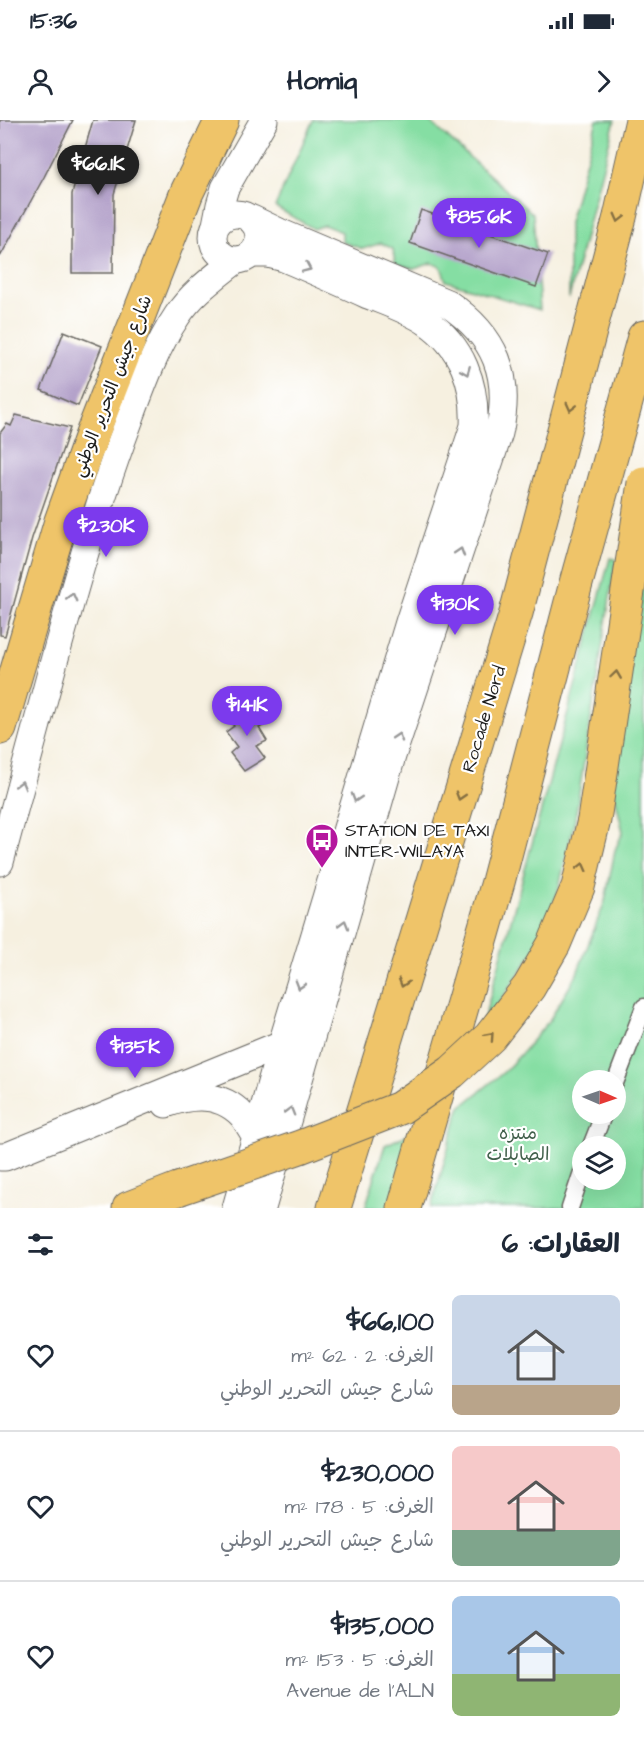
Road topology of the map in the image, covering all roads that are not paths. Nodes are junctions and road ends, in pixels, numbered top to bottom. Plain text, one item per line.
1 (222, 120) edge
2 (642, 120) edge
3 (261, 126) edge
4 (249, 217) junction
5 (216, 225) junction
6 (244, 257) junction
7 (644, 337) edge
8 (644, 483) edge
9 (0, 728) edge
10 (0, 862) edge
11 (644, 1007) edge
12 (282, 1044) junction
13 (620, 1070) edge
14 (255, 1135) junction
15 (0, 1157) edge
16 (0, 1168) edge
17 (576, 1190) edge
18 (129, 1208) edge
19 (236, 1208) edge
20 (262, 1208) edge
21 (334, 1208) edge
22 (404, 1208) edge
23 (570, 1208) edge

1 - 9 highway, شارع جيش التحرير الوطني
2 -> 21 highway, Rocade Nord
3 - 4 street
3 - 5 street
4 - 5 street
4 - 6 street
20 -> 4 street
5 - 6 street
10 -> 6 street
6 -> 12 street
7 - 22 highway
18 -> 8 highway, bridge
11 - 13 street
12 - 14 street
12 - 15 street
14 - 16 street
14 - 19 street
17 - 23 street

